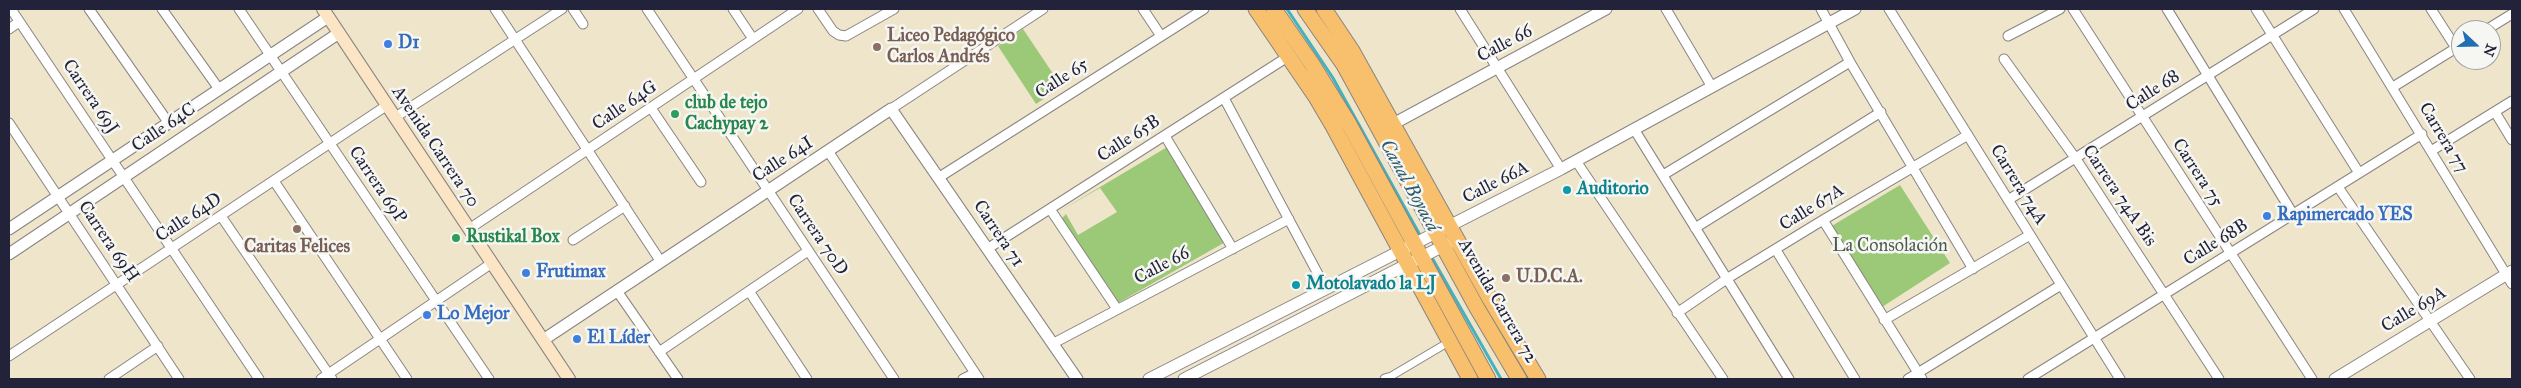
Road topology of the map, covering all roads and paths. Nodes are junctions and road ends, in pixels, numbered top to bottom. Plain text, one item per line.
1 (11, 9) edge
2 (89, 9) edge
3 (162, 9) edge
4 (239, 9) edge
5 (495, 9) edge
6 (562, 9) edge
7 (573, 9) edge
8 (647, 9) edge
9 (732, 9) edge
10 (798, 9) edge
11 (818, 9) edge
12 (894, 9) edge
13 (1043, 9) edge
14 (1143, 9) edge
15 (1204, 9) edge
16 (1256, 9) edge
17 (1274, 9) edge
18 (1305, 9) edge
19 (1324, 9) edge
20 (1460, 9) edge
21 (1606, 9) edge
22 (1666, 9) edge
23 (1821, 9) edge
24 (1854, 9) edge
25 (1889, 9) edge
26 (2060, 9) edge
27 (2073, 9) edge
28 (2168, 9) edge
29 (2256, 9) edge
30 (2314, 9) edge
31 (2344, 9) edge
32 (2430, 9) edge
33 (325, 13) edge
34 (2512, 14) edge
35 (2501, 21) edge
36 (20, 22) junction
37 (1829, 22) junction
38 (583, 24) dead end
39 (9, 29) edge
40 (339, 33) junction
41 (2272, 35) junction
42 (1161, 36) junction
43 (2008, 36) dead end
44 (516, 38) junction
45 (2451, 38) edge
46 (753, 39) junction
47 (2451, 51) edge
48 (271, 54) junction
49 (1289, 56) junction
50 (2004, 59) dead end
51 (1850, 62) junction
52 (1497, 68) junction
53 (282, 71) junction
54 (2208, 75) junction
55 (693, 79) junction
56 (1712, 87) junction
57 (2393, 87) junction
58 (219, 88) junction
59 (1224, 98) junction
60 (2512, 101) edge
61 (386, 106) junction
62 (651, 108) junction
63 (891, 109) junction
64 (1881, 112) junction
65 (2495, 112) junction
66 (2142, 117) junction
67 (394, 118) junction
68 (168, 122) junction
69 (9, 123) edge
70 (1394, 124) junction
71 (1634, 129) junction
72 (2422, 134) junction
73 (1968, 135) junction
74 (1165, 136) junction
75 (2512, 140) edge
76 (330, 144) junction
77 (589, 150) junction
78 (828, 151) junction
79 (2431, 151) junction
80 (113, 159) junction
81 (2076, 159) junction
82 (1576, 161) junction
83 (1912, 166) junction
84 (1561, 169) junction
85 (2359, 173) junction
86 (1663, 175) junction
87 (124, 176) junction
88 (938, 178) junction
89 (274, 181) junction
90 (701, 182) dead end
91 (2338, 186) junction
92 (768, 191) junction
93 (58, 196) junction
94 (2008, 200) junction
95 (625, 206) junction
96 (1050, 209) junction
97 (69, 213) junction
98 (2293, 214) junction
99 (221, 216) junction
100 (1289, 219) junction
101 (1823, 220) junction
102 (1695, 228) junction
103 (9, 229) edge
104 (469, 229) junction
105 (2030, 235) junction
106 (1442, 238) junction
107 (573, 240) dead end
108 (172, 248) junction
109 (987, 249) junction
110 (1233, 249) junction
111 (1776, 250) junction
112 (808, 251) junction
113 (1415, 252) junction
114 (2230, 253) junction
115 (9, 254) edge
116 (661, 262) junction
117 (492, 263) junction
118 (1973, 269) junction
119 (2510, 276) edge
120 (1728, 278) junction
121 (117, 284) junction
122 (2061, 285) junction
123 (1326, 289) junction
124 (617, 291) junction
125 (749, 291) junction
126 (2164, 294) junction
127 (437, 301) junction
128 (1117, 309) junction
129 (1677, 313) junction
130 (1884, 320) junction
131 (2429, 321) junction
132 (2094, 338) junction
133 (379, 340) junction
134 (543, 340) junction
135 (1052, 344) junction
136 (158, 346) junction
137 (1442, 346) dead end
138 (659, 352) junction
139 (9, 356) edge
140 (977, 376) edge
141 (1920, 376) edge
142 (327, 377) edge
143 (109, 379) edge
144 (179, 379) edge
145 (259, 379) edge
146 (407, 379) edge
147 (489, 379) edge
148 (569, 379) edge
149 (678, 379) edge
150 (807, 379) edge
151 (894, 379) edge
152 (963, 379) edge
153 (1076, 379) edge
154 (1149, 379) edge
155 (1184, 379) edge
156 (1386, 379) edge
157 (1470, 379) edge
158 (1488, 379) edge
159 (1519, 379) edge
160 (1538, 379) edge
161 (1723, 379) edge
162 (1789, 379) edge
163 (1856, 379) edge
164 (1908, 379) edge
165 (2028, 379) edge
166 (2120, 379) edge
167 (2219, 379) edge
168 (2312, 379) edge
169 (2335, 379) edge
170 (2470, 379) edge

1 - 36 street, Carrera 69J
2 - 68 street
3 - 58 street
4 - 48 street, Carrera 69P
5 - 44 street
6 - 44 street
7 - 38 street
8 - 55 street, Carrera 70D
9 - 46 street
10 - 46 street, Calle 64G
11 - 12 street
13 - 63 street, Calle 64I
14 - 42 street
15 - 42 street, Calle 65
16 - 49 highway
17 - 113 highway
18 - 106 highway, Avenida Carrera 72
19 - 70 highway, Avenida Carrera 72
20 - 52 street
21 - 52 street, Calle 66
22 - 56 street
23 - 37 street
24 - 37 street, Calle 66A
25 - 73 street, Carrera 74A
26 - 43 street
27 - 66 street, Carrera 75
28 - 54 street
29 - 41 street
30 - 41 street, Calle 68
31 - 57 street, Carrera 77
32 - 45 street
33 - 40 main road, Avenida Carrera 70
33 - 48 street, Calle 64C
34 - 35 street
36 - 39 street
36 - 80 street, Carrera 69J
37 - 51 street
37 - 56 street, Calle 66A
40 - 53 street, Calle 64C
40 - 61 main road, Avenida Carrera 70
41 - 54 street, Calle 68
41 - 85 street
42 - 88 street, Calle 65
44 - 67 street
44 - 77 street
46 - 55 street, Calle 64G
47 - 57 street
48 - 53 street, Carrera 69P
48 - 58 street, Calle 64C
49 - 59 street, Calle 65B
49 - 113 highway
50 - 81 street, Carrera 74A Bis
51 - 64 street
51 - 86 street
52 - 70 street, Calle 66
52 - 84 street
53 - 76 street, Carrera 69P
53 - 87 street, Calle 64C
54 - 66 street, Calle 68
54 - 98 street
55 - 62 street, Calle 64G
55 - 92 street, Carrera 70D
56 - 71 street, Calle 66A
57 - 72 street, Carrera 77
58 - 68 street, Calle 64C
59 - 74 street, Calle 65B
59 - 100 street
60 - 65 street
61 - 67 main road, Avenida Carrera 70
61 - 76 street, Calle 64D
62 - 77 street, Calle 64G
62 - 90 street
63 - 78 street, Calle 64I
63 - 88 street, Carrera 71
64 - 83 street
64 - 102 street
65 - 75 street
65 - 79 street
66 - 81 street, Calle 68
66 - 114 street, Carrera 75
67 - 104 main road, Avenida Carrera 70
68 - 80 street, Calle 64C
69 - 93 street, Carrera 69H
70 - 106 highway, Avenida Carrera 72
71 - 82 street, Calle 66A
71 - 86 street
72 - 79 street, Carrera 77
72 - 85 street, Calle 68B
73 - 83 street, Calle 67A
73 - 94 street, Carrera 74A
74 - 96 street, Calle 65B
74 - 110 street
76 - 89 street, Calle 64D
76 - 127 street, Carrera 69P
77 - 95 street
77 - 104 street, Calle 64G
78 - 92 street, Calle 64I
78 - 140 street
79 - 119 street, Carrera 77
80 - 87 street, Carrera 69J
80 - 93 street, Calle 64C
81 - 94 street, Calle 68
81 - 126 street, Carrera 74A Bis
82 - 84 street, Calle 66A
82 - 129 street
83 - 101 street, Calle 67A
83 - 118 street
84 - 106 street, Calle 66A
85 - 91 street, Calle 68B
86 - 102 street
87 - 97 street, Calle 64C
87 - 108 street, Carrera 69J
88 - 109 street, Carrera 71
89 - 99 street, Calle 64D
89 - 133 street
91 - 98 street, Calle 68B
91 - 131 street
92 - 112 street, Carrera 70D
92 - 116 street, Calle 64I
93 - 97 street, Carrera 69H
93 - 103 street, Calle 64C
94 - 105 street, Carrera 74A
95 - 107 street
95 - 116 street
96 - 109 street, Calle 65B
96 - 128 street
97 - 115 street, Calle 64C
97 - 121 street, Carrera 69H
98 - 114 street, Calle 68B
99 - 108 street, Calle 64D
99 - 142 street
100 - 110 street, Calle 66
100 - 123 street
101 - 111 street, Calle 67A
101 - 130 street
102 - 120 street
104 - 117 main road, Avenida Carrera 70
105 - 118 street
105 - 122 street, Carrera 74A
106 - 113 street, Calle 66A
106 - 159 highway, Avenida Carrera 72
106 - 160 highway, Avenida Carrera 72
108 - 121 street, Calle 64D
108 - 145 street, Carrera 69J
109 - 135 street, Carrera 71
110 - 128 street, Calle 66
111 - 120 street, Calle 67A
111 - 163 street
112 - 125 street
112 - 151 street, Carrera 70D
113 - 123 street, Calle 66A
113 - 155 street, Calle 66A
113 - 157 highway
113 - 158 highway
114 - 126 street, Calle 68B
114 - 168 street, Carrera 75
116 - 124 street, Calle 64I
117 - 127 street
117 - 134 main road, Avenida Carrera 70
118 - 130 street
119 - 131 street, Calle 69A
120 - 129 street, Calle 67A
120 - 162 street
121 - 136 street, Carrera 69H
121 - 139 street, Calle 64D
122 - 132 street, Carrera 74A
122 - 141 street
123 - 154 street, Calle 66A
124 - 134 street, Calle 64I
124 - 138 street
125 - 138 street
125 - 150 street
126 - 132 street, Calle 68B
126 - 167 street, Carrera 74A Bis
127 - 133 street
127 - 147 street, Carrera 69P
128 - 135 street, Calle 66
129 - 161 street
130 - 141 street
131 - 169 street, Calle 69A
131 - 170 street
132 - 165 street, Calle 68B
132 - 166 street, Carrera 74A
133 - 142 street
133 - 146 street
134 - 148 main road, Avenida Carrera 70
135 - 153 street, Carrera 71
136 - 143 street
136 - 144 street, Carrera 69H
137 - 156 street
138 - 149 street
140 - 152 street
141 - 164 street

